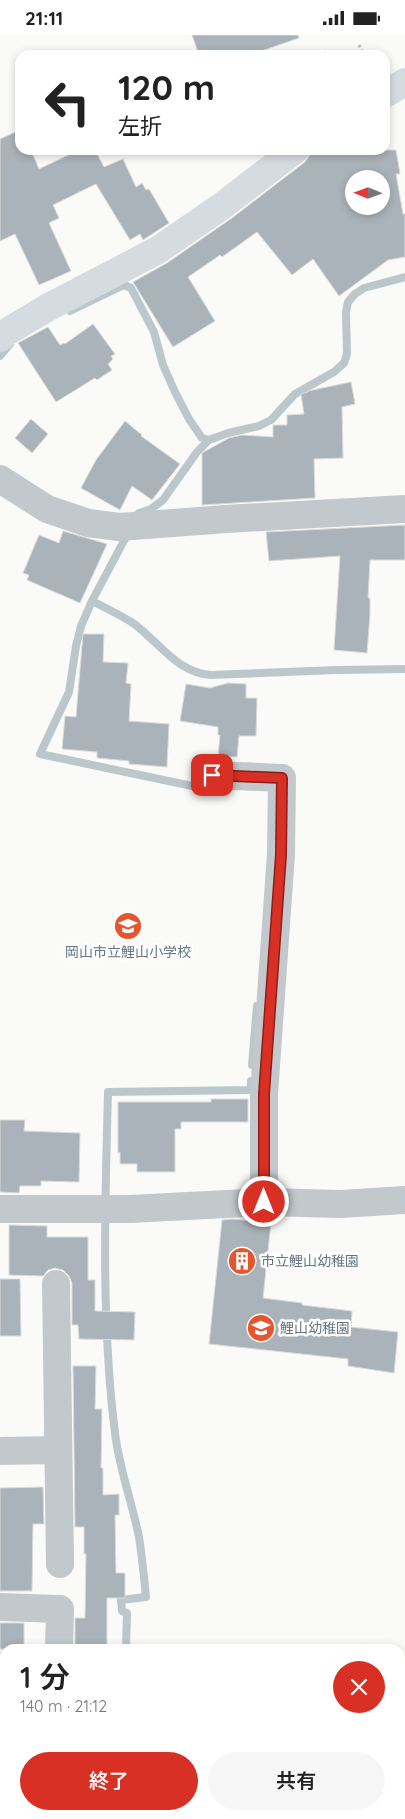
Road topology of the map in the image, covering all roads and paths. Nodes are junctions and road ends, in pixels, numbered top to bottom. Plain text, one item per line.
1 (359, 45) dead end
2 (362, 50) edge
3 (405, 82) edge
4 (390, 91) edge
5 (288, 155) edge
6 (0, 338) edge
7 (0, 479) edge
8 (405, 509) edge
9 (212, 775) dead end
10 (405, 1200) edge
11 (264, 1202) junction
12 (0, 1209) edge
13 (56, 1284) dead end
14 (58, 1450) junction
15 (0, 1451) edge
16 (60, 1564) dead end
17 (0, 1607) edge
18 (59, 1644) edge

1 - 2 path
3 - 4 main road
5 - 6 main road
7 - 8 street
9 - 11 street
10 - 11 street
11 - 12 street
13 - 14 street
14 - 15 street
14 - 16 street
17 - 18 street

